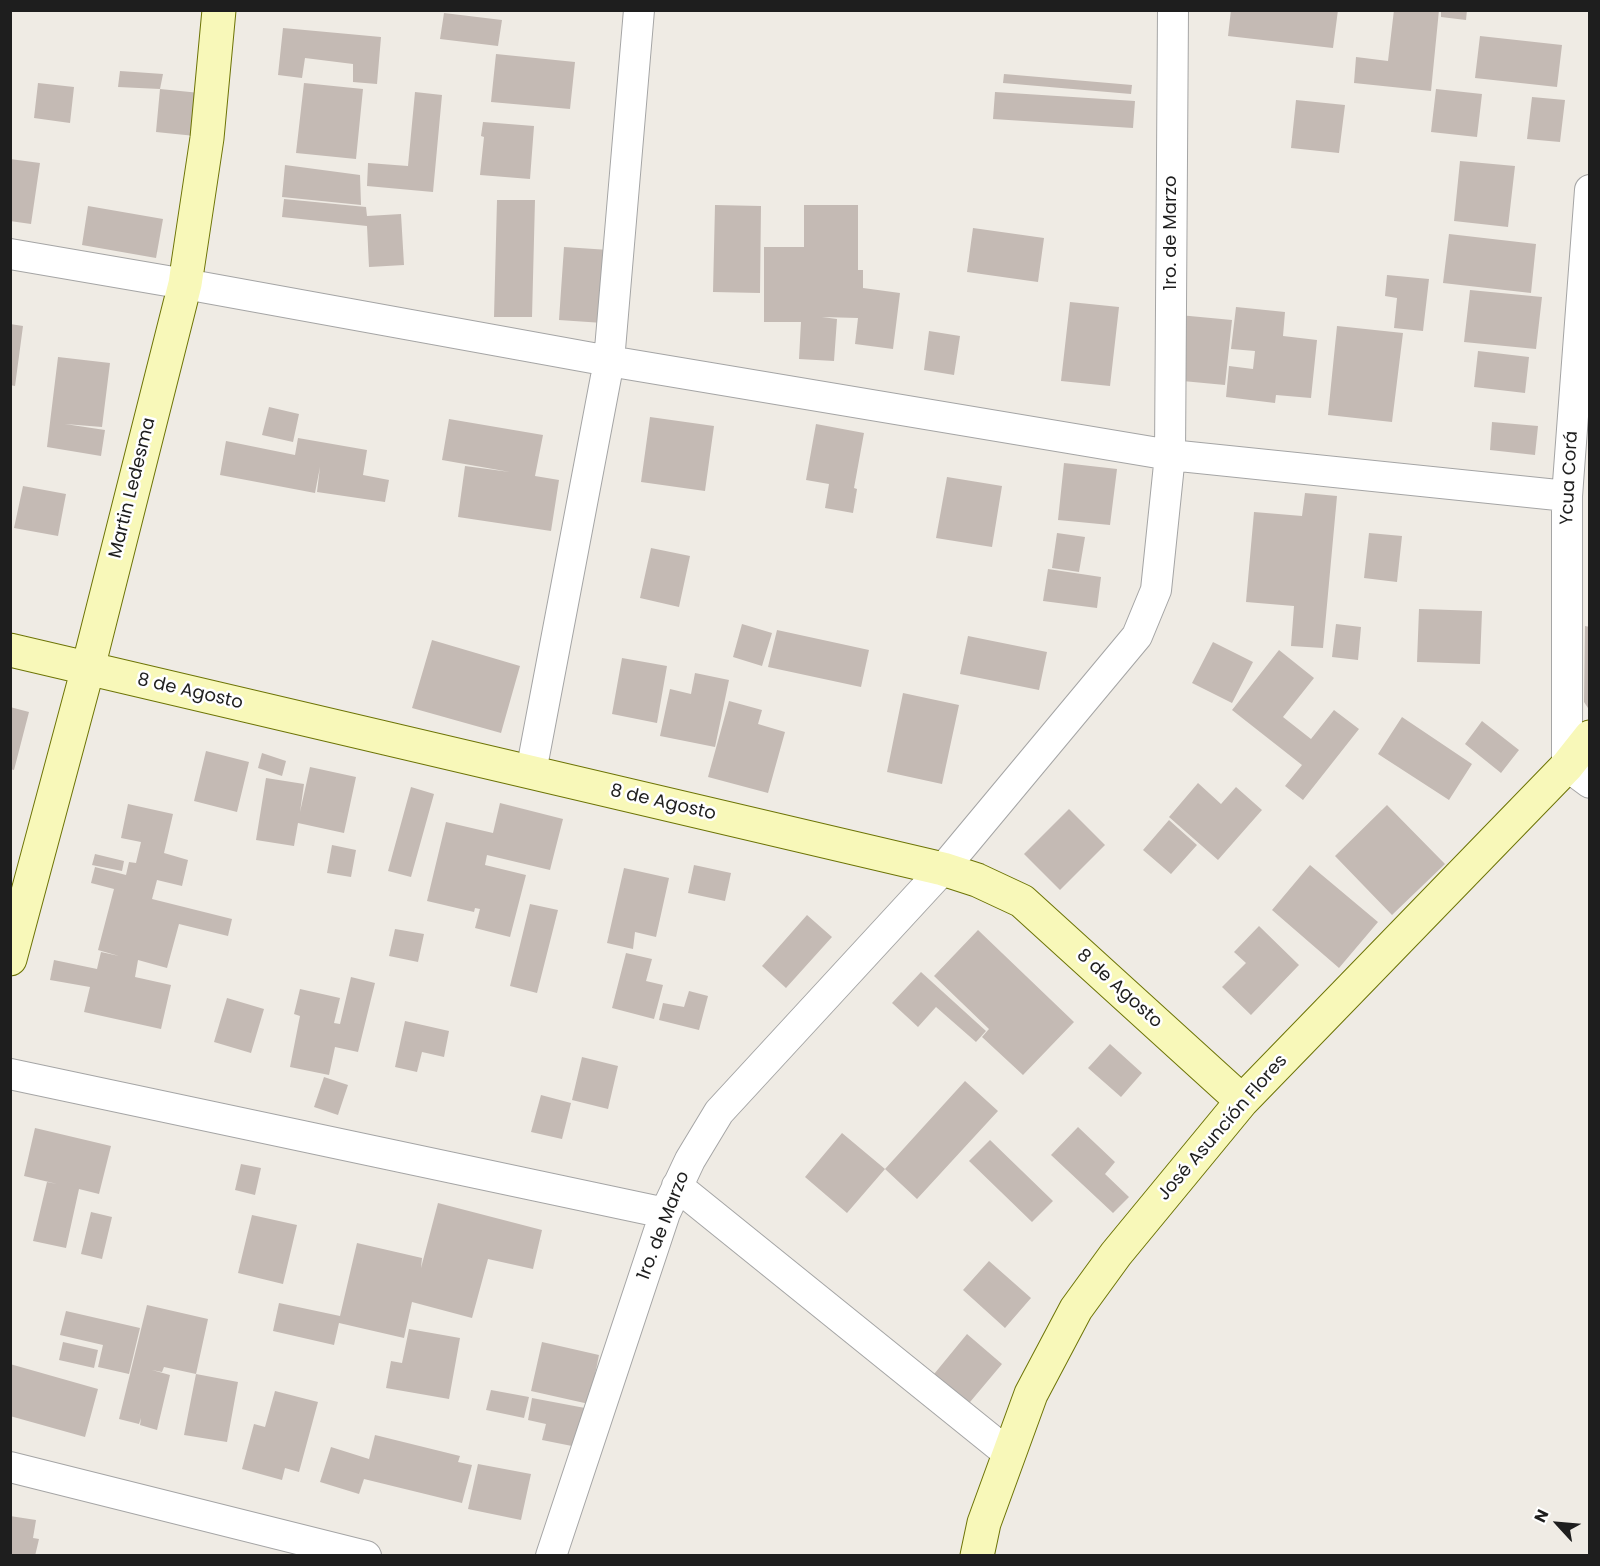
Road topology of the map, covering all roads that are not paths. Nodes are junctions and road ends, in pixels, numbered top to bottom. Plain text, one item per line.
1 (219, 10) edge
2 (639, 10) edge
3 (1173, 10) edge
4 (1590, 190) edge
5 (10, 255) edge
6 (185, 284) junction
7 (609, 361) junction
8 (1170, 455) junction
9 (1567, 496) junction
10 (10, 650) edge
11 (88, 668) junction
12 (1590, 736) edge
13 (531, 772) junction
14 (1578, 775) edge
15 (943, 869) junction
16 (10, 959) edge
17 (10, 1074) edge
18 (1242, 1101) junction
19 (677, 1186) junction
20 (665, 1213) junction
21 (1009, 1454) junction
22 (10, 1467) edge
23 (366, 1556) edge
24 (551, 1556) edge
25 (977, 1556) edge

1 - 6 street, Martin Ledesma
2 - 7 street
3 - 8 street, 1ro. de Marzo
4 - 9 street, Ycua Corá
5 - 6 street
6 - 7 street
6 - 11 street, Martin Ledesma
7 - 8 street
7 - 13 street
8 - 9 street
8 - 15 street, 1ro. de Marzo
9 - 14 street, Ycua Corá
10 - 11 street, 8 de Agosto
11 - 13 street, 8 de Agosto
11 - 16 street, Martin Ledesma
12 - 14 street, José Asunción Flores
13 - 15 street, 8 de Agosto
14 - 18 street, José Asunción Flores
15 - 18 street, 8 de Agosto
15 - 19 street, 1ro. de Marzo
17 - 20 street
18 - 21 street, José Asunción Flores
19 - 20 street, 1ro. de Marzo
19 - 21 street
20 - 24 street, 1ro. de Marzo
21 - 25 street, José Asunción Flores
22 - 23 street

